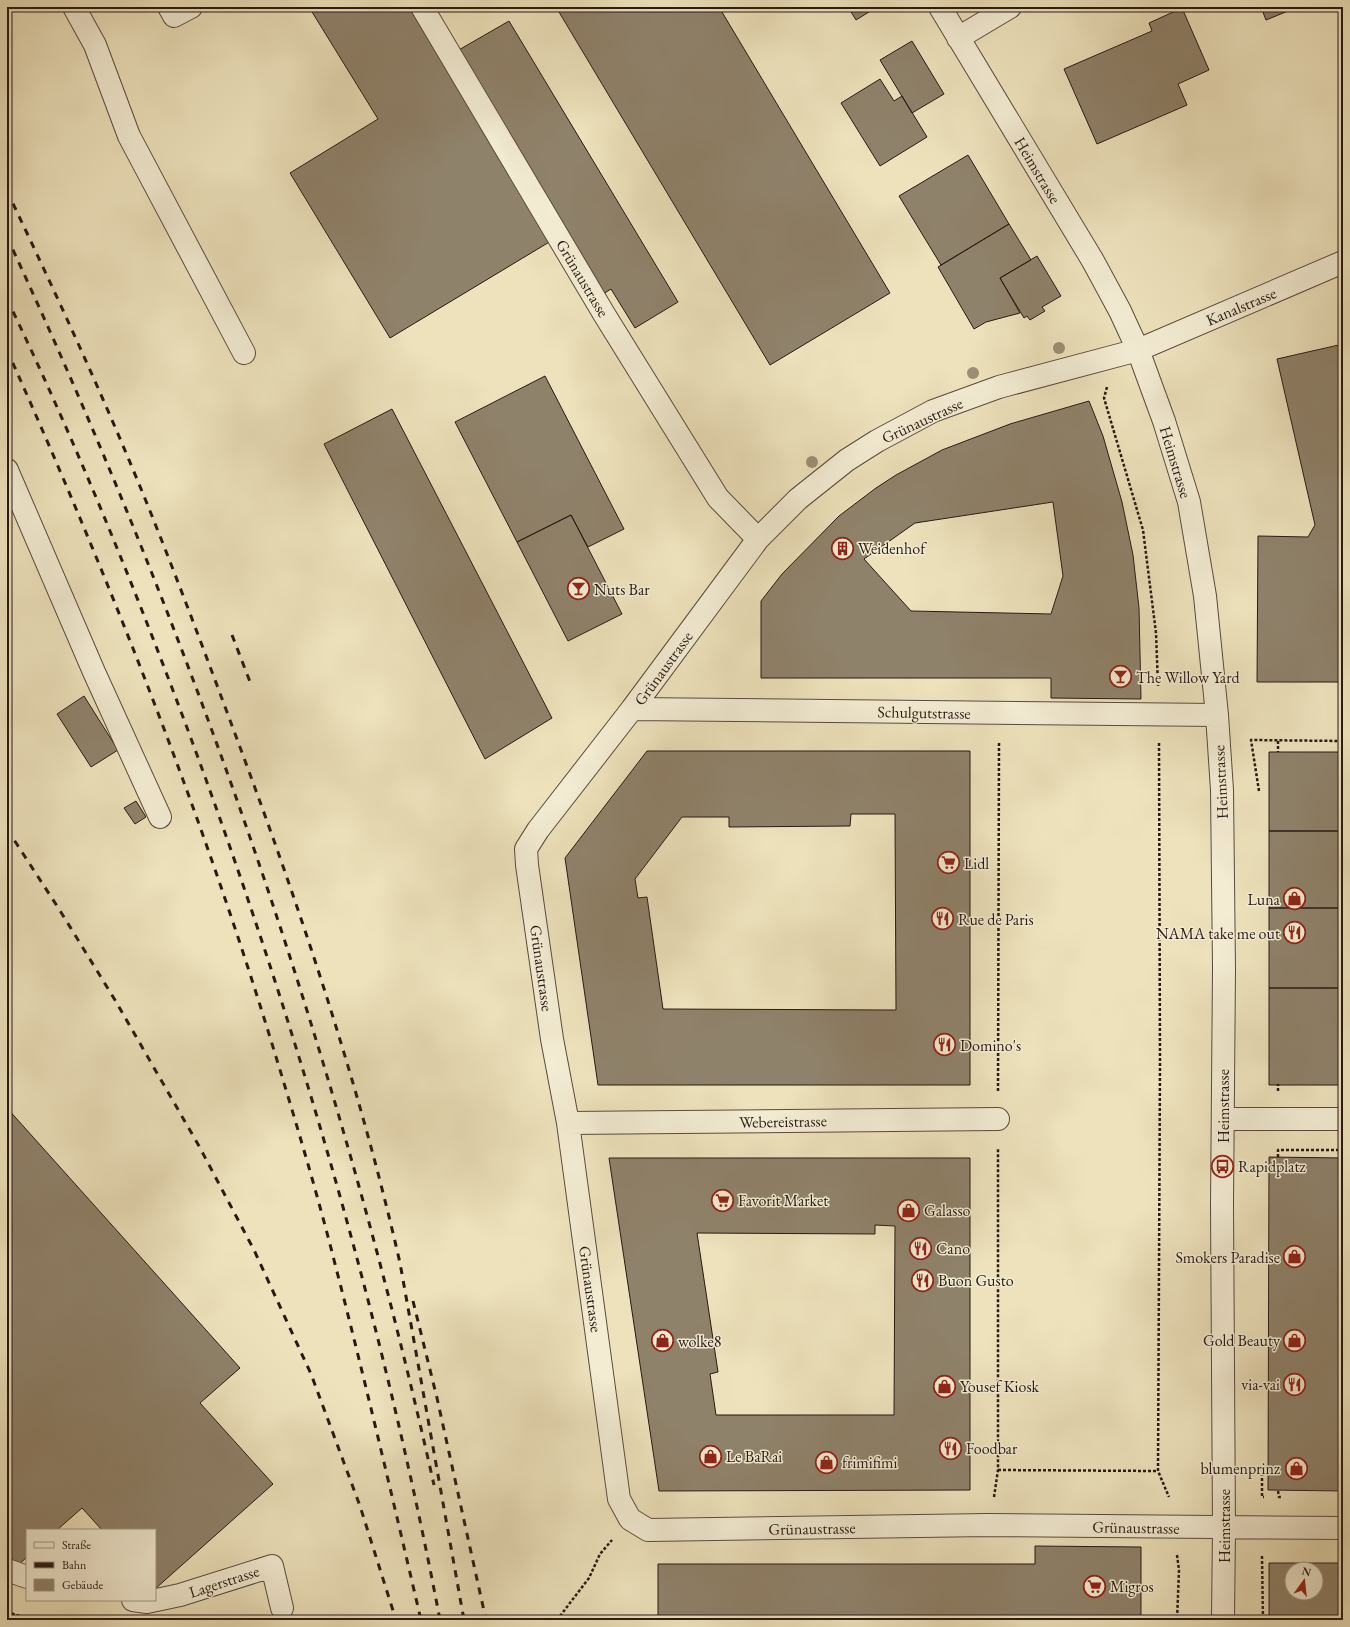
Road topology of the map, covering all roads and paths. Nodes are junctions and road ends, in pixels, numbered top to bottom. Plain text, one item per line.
1 (74, 7) edge
2 (169, 7) edge
3 (191, 7) edge
4 (422, 7) edge
5 (940, 7) edge
6 (1010, 7) edge
7 (958, 38) junction
8 (1343, 262) edge
9 (1138, 350) junction
10 (244, 354) dead end
11 (1107, 358) junction
12 (7, 470) edge
13 (758, 539) junction
14 (632, 710) junction
15 (1158, 714) junction
16 (1217, 715) junction
17 (1278, 741) junction
18 (1343, 741) edge
19 (1278, 752) dead end
20 (1259, 791) dead end
21 (160, 817) dead end
22 (998, 1119) dead end
23 (1223, 1119) junction
24 (1343, 1119) edge
25 (568, 1123) junction
26 (1343, 1150) edge
27 (1278, 1157) dead end
28 (998, 1470) dead end
29 (1158, 1471) junction
30 (1262, 1473) dead end
31 (1268, 1497) dead end
32 (1273, 1497) dead end
33 (1278, 1498) dead end
34 (630, 1519) junction
35 (1175, 1527) junction
36 (1224, 1528) junction
37 (1343, 1528) edge
38 (1262, 1556) dead end
39 (7, 1570) edge
40 (26, 1577) edge
41 (156, 1600) edge
42 (140, 1601) edge
43 (152, 1601) edge
44 (282, 1608) dead end
45 (7, 1612) edge
46 (33, 1620) edge
47 (557, 1620) edge
48 (1177, 1620) edge
49 (1223, 1620) edge
50 (1263, 1620) edge

1 - 10 street
2 - 3 street
4 - 13 street, Grünaustrasse
5 - 7 street, Heimstrasse
6 - 7 street
7 - 9 street, Heimstrasse
8 - 9 street, Kanalstrasse
9 - 11 street, Grünaustrasse
9 - 16 street, Heimstrasse
11 - 13 street, Grünaustrasse
11 - 15 path
12 - 21 street
13 - 14 street, Grünaustrasse
14 - 15 street, Schulgutstrasse
14 - 25 street, Grünaustrasse
15 - 16 street, Schulgutstrasse
15 - 29 path
16 - 23 street, Heimstrasse
17 - 18 path
17 - 19 path
17 - 20 path
22 - 25 street, Webereistrasse
23 - 24 street
23 - 36 street, Heimstrasse
25 - 34 street, Grünaustrasse
26 - 27 path
28 - 29 path
29 - 35 path
30 - 31 path
32 - 33 path
34 - 35 street, Grünaustrasse
34 - 47 path
35 - 36 street, Grünaustrasse
35 - 48 path
36 - 37 street, Grünaustrasse
36 - 49 street, Heimstrasse
38 - 50 path
39 - 40 street
41 - 44 street, Lagerstrasse
42 - 43 street, Lagerstrasse
45 - 46 path

